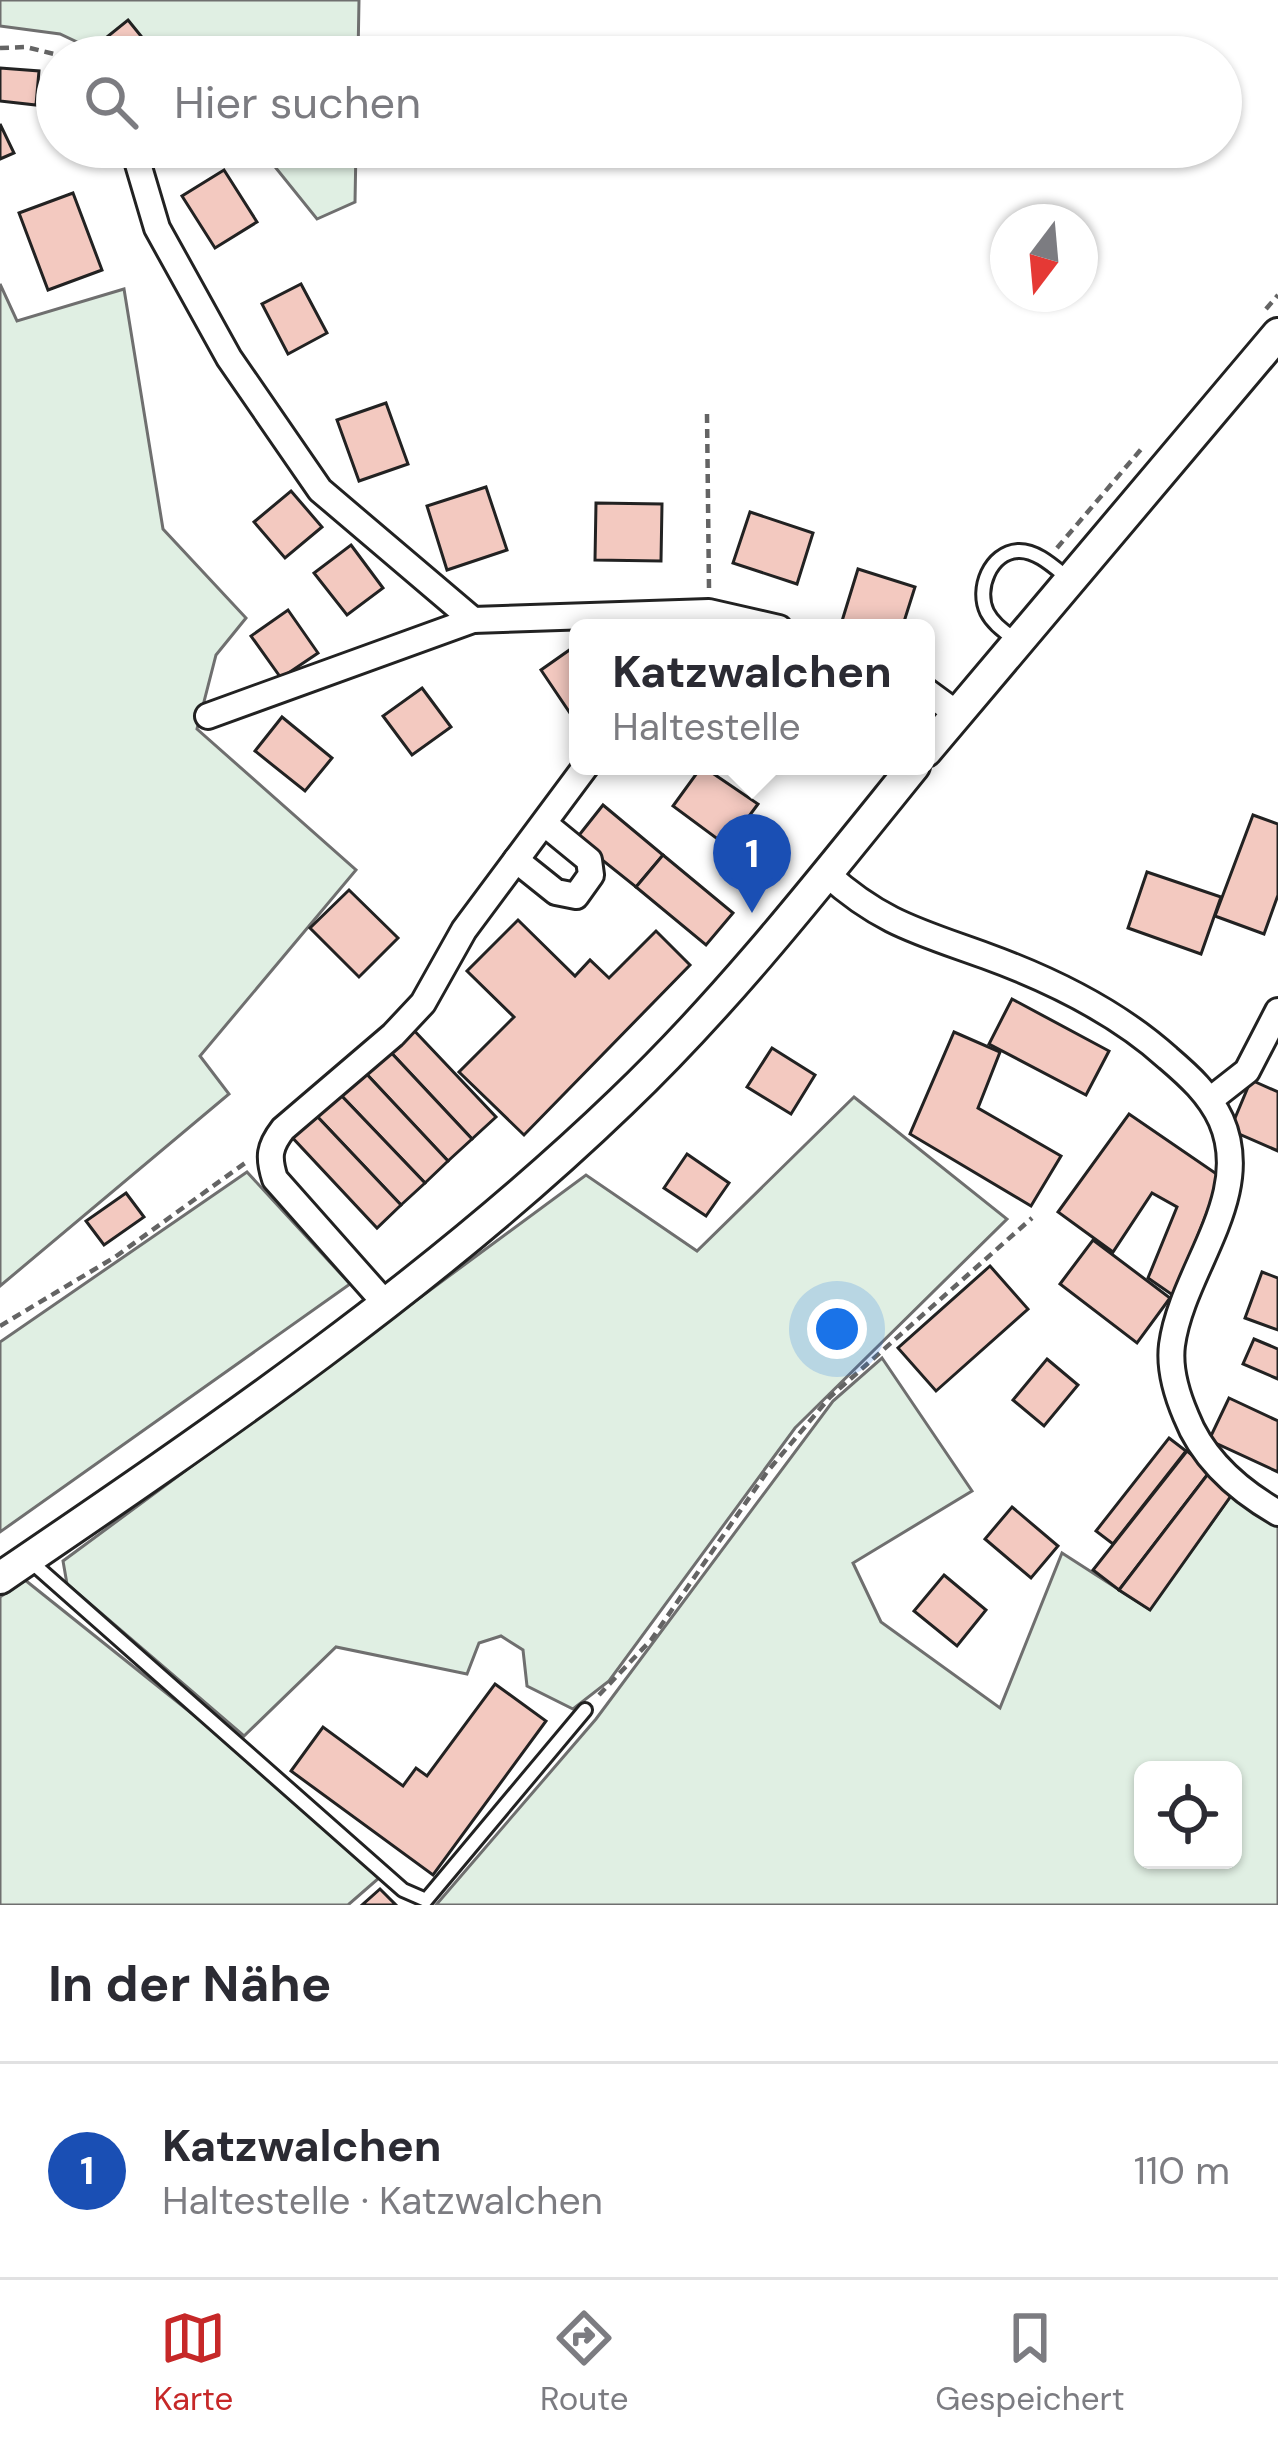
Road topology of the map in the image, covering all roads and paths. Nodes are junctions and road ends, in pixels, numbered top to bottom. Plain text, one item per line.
1 (0, 48) edge
2 (36, 49) edge
3 (140, 168) edge
4 (1278, 334) edge
5 (707, 414) dead end
6 (1070, 580) junction
7 (709, 612) junction
8 (678, 619) edge
9 (740, 619) edge
10 (473, 620) junction
11 (569, 620) edge
12 (1018, 641) junction
13 (935, 698) edge
14 (956, 713) junction
15 (208, 716) dead end
16 (935, 740) edge
17 (580, 775) edge
18 (907, 775) edge
19 (545, 824) junction
20 (516, 860) junction
21 (827, 874) junction
22 (1278, 1011) edge
23 (1210, 1100) junction
24 (269, 1161) junction
25 (1032, 1218) dead end
26 (385, 1304) junction
27 (0, 1326) edge
28 (1278, 1513) edge
29 (28, 1559) junction
30 (0, 1578) edge
31 (585, 1710) joint

1 - 2 path
3 - 10 street
4 - 6 street
5 - 7 path
6 - 12 street
6 - 12 lane
7 - 8 street
7 - 9 street
10 - 11 street
10 - 15 street
12 - 14 street
13 - 14 street
14 - 16 street
17 - 19 street
18 - 21 street
19 - 20 street
19 - 20 street
20 - 24 street
21 - 23 street
21 - 26 street
22 - 23 street
23 - 28 street
24 - 26 street
24 - 27 path
25 - 31 path
26 - 29 street
29 - 30 street
29 - 31 lane

